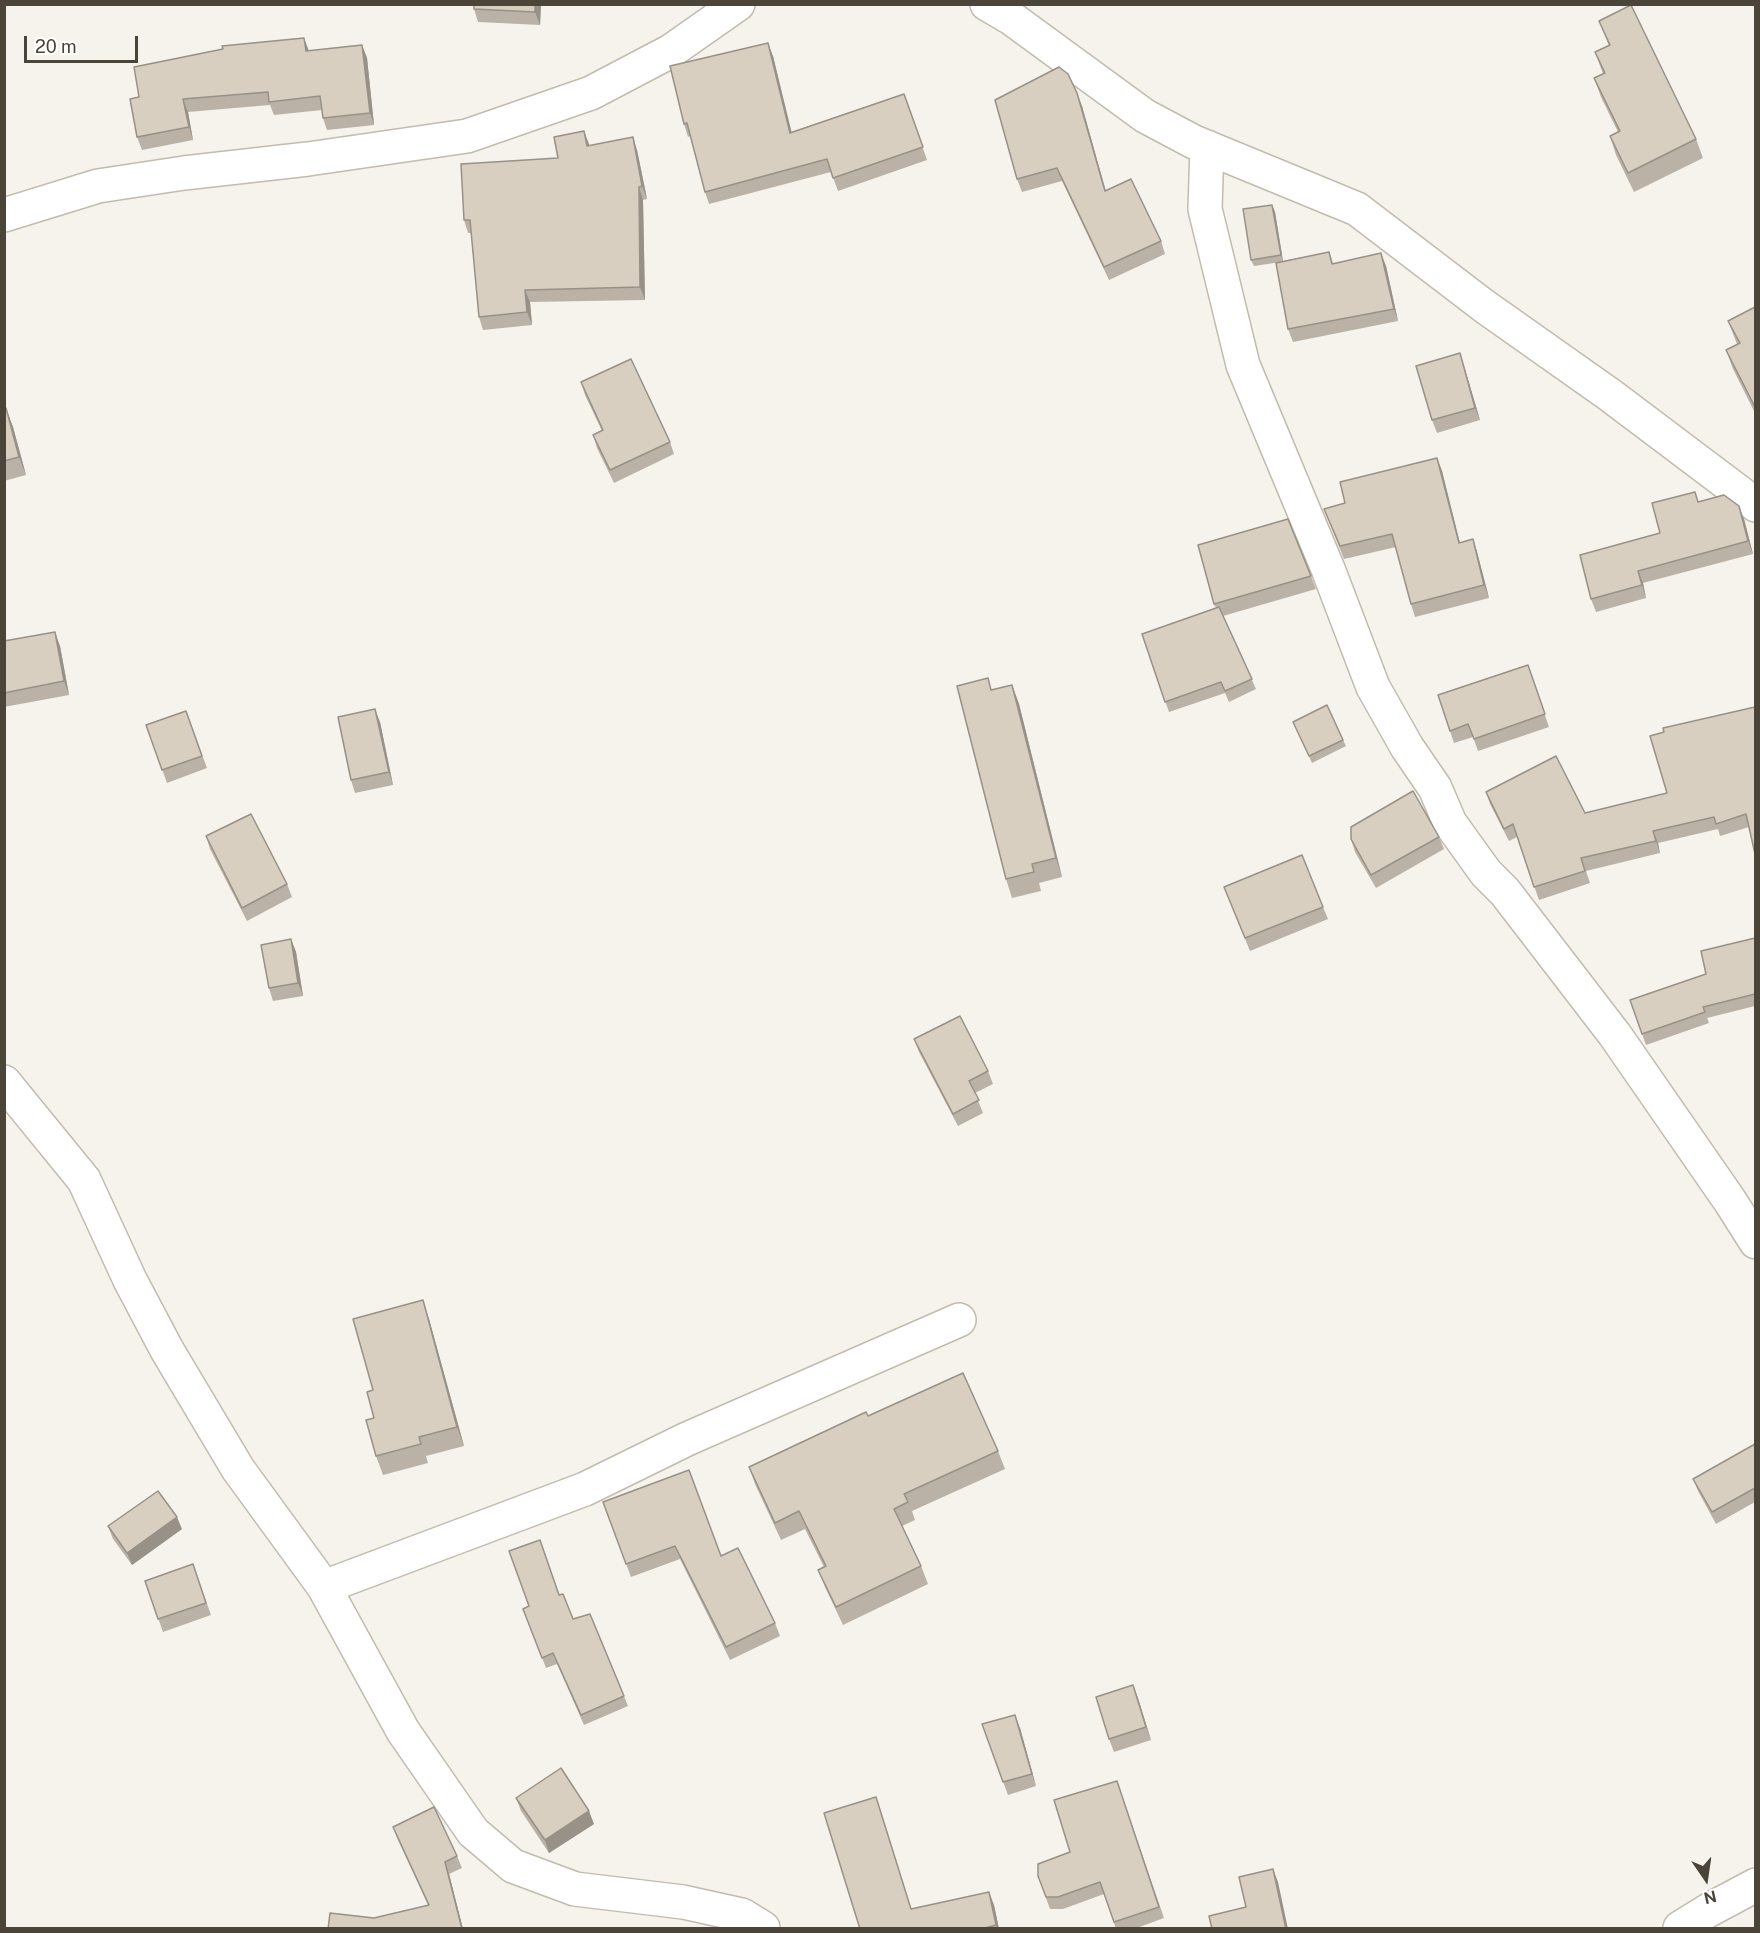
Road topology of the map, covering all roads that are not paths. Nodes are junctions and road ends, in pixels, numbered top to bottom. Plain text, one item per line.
1 (738, 4) edge
2 (987, 4) edge
3 (1207, 147) junction
4 (4, 215) edge
5 (1755, 505) edge
6 (4, 1082) edge
7 (1755, 1242) edge
8 (958, 1320) dead end
9 (324, 1587) junction
10 (1755, 1885) edge
11 (764, 1929) edge
12 (1680, 1929) edge

1 - 4 street
2 - 3 street
3 - 5 street
3 - 7 street
6 - 9 street
8 - 9 street
9 - 11 street
10 - 12 street

